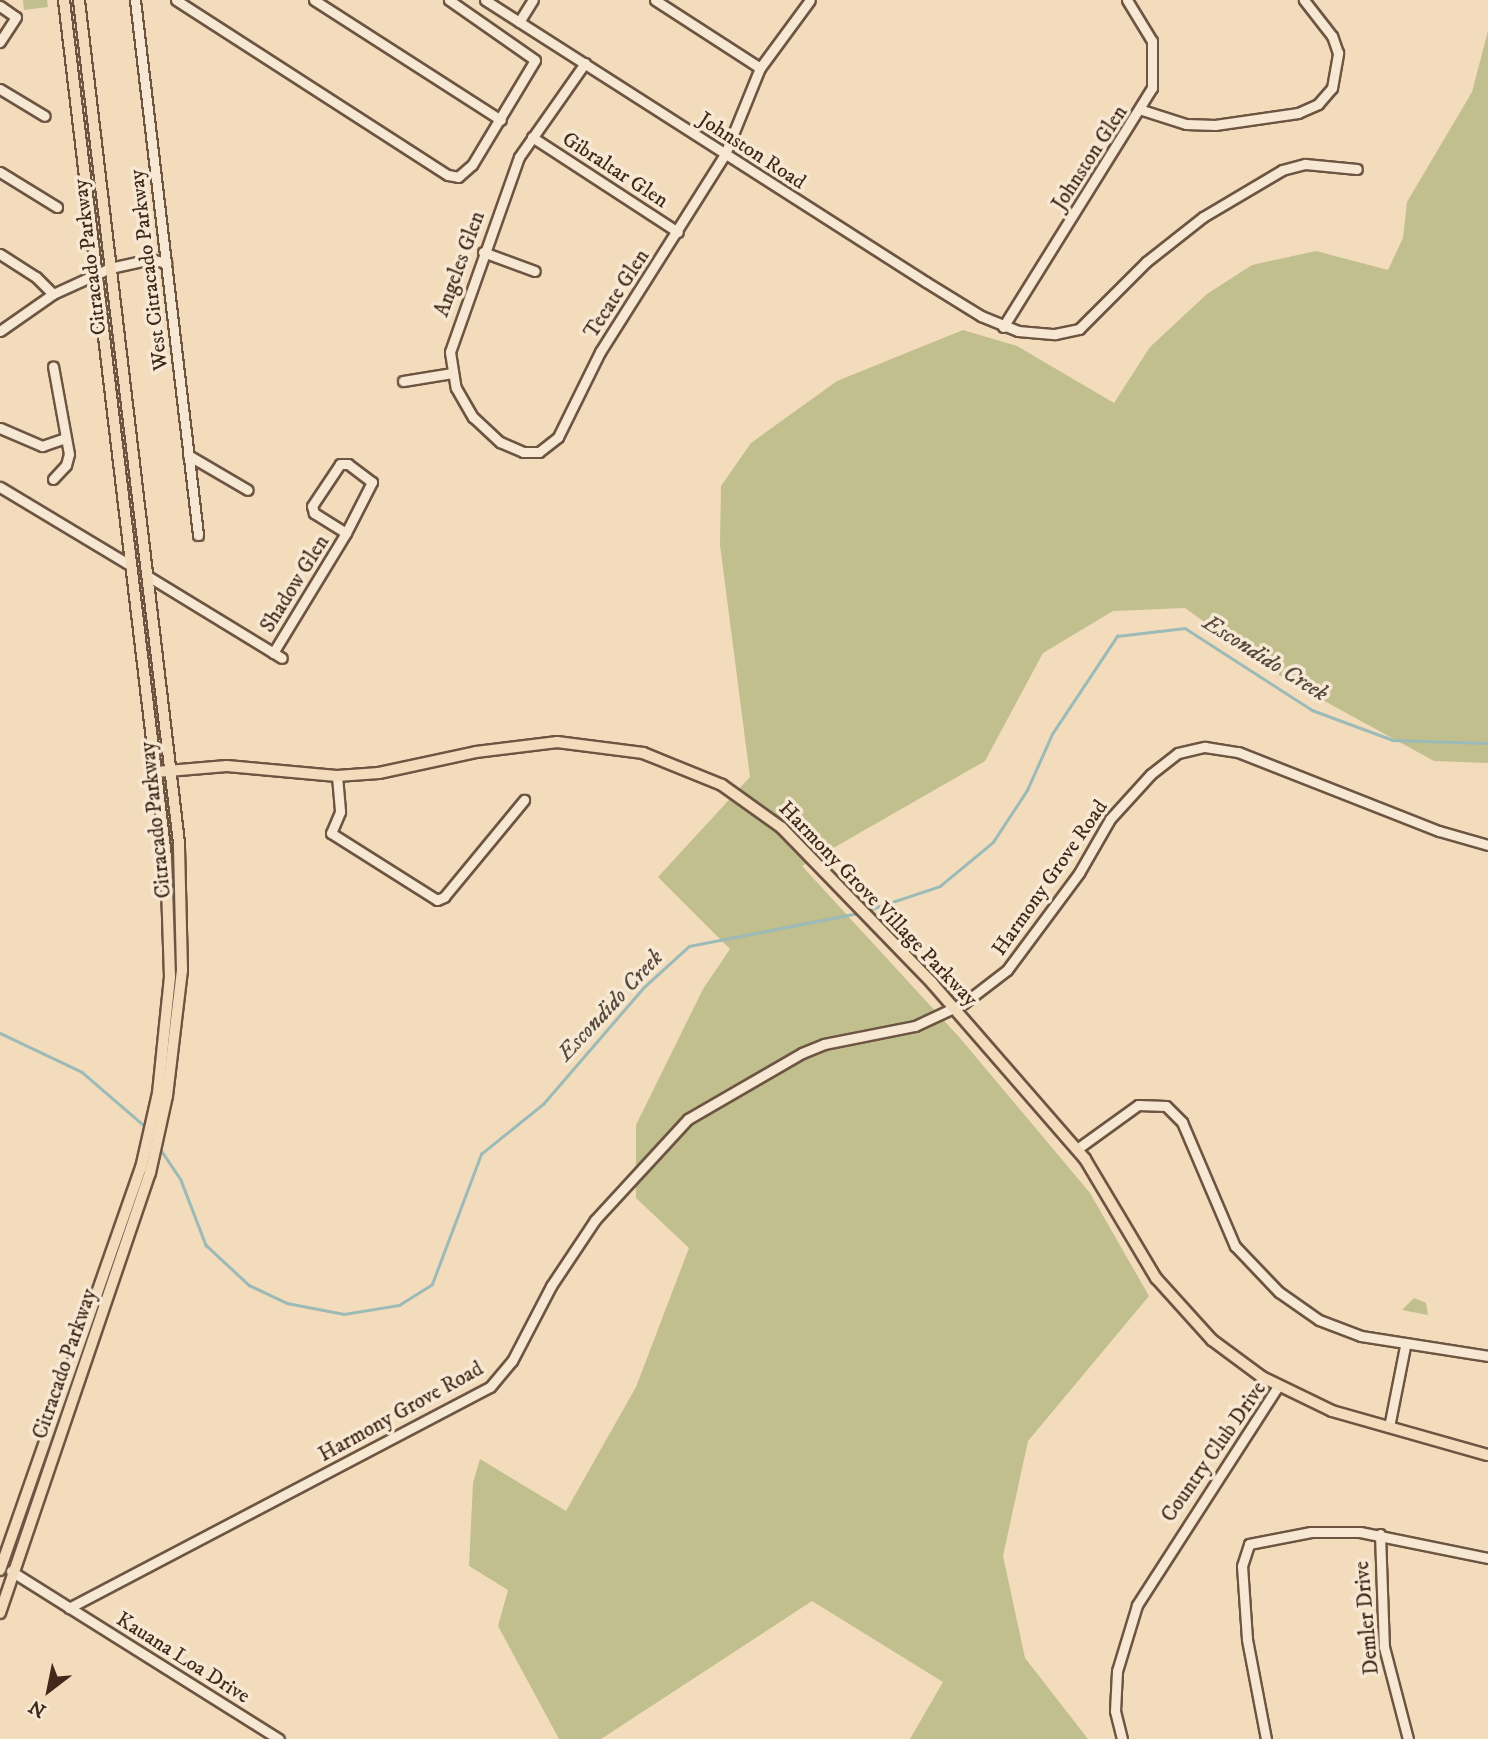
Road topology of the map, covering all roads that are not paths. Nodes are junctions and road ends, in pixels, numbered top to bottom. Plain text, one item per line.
1 (64, 0) edge
2 (79, 0) edge
3 (135, 0) edge
4 (176, 0) edge
5 (314, 0) edge
6 (449, 0) edge
7 (485, 0) edge
8 (533, 0) edge
9 (655, 0) edge
10 (810, 0) edge
11 (1127, 0) edge
12 (1304, 0) edge
13 (0, 6) edge
14 (519, 22) junction
15 (0, 43) edge
16 (585, 63) junction
17 (760, 68) junction
18 (0, 89) edge
19 (1142, 110) junction
20 (45, 116) dead end
21 (501, 120) junction
22 (532, 137) junction
23 (725, 154) junction
24 (1357, 169) dead end
25 (0, 172) edge
26 (57, 207) dead end
27 (678, 232) junction
28 (483, 252) junction
29 (0, 254) edge
30 (166, 263) junction
31 (110, 268) junction
32 (535, 271) dead end
33 (96, 274) junction
34 (52, 294) junction
35 (1003, 327) junction
36 (0, 331) edge
37 (53, 366) dead end
38 (452, 373) junction
39 (403, 381) dead end
40 (0, 428) edge
41 (65, 438) junction
42 (539, 452) joint
43 (188, 455) junction
44 (53, 479) dead end
45 (0, 487) edge
46 (248, 490) dead end
47 (126, 531) junction
48 (346, 533) junction
49 (198, 535) dead end
50 (131, 565) junction
51 (146, 575) junction
52 (273, 653) junction
53 (282, 658) dead end
54 (171, 770) junction
55 (156, 772) junction
56 (337, 776) junction
57 (524, 800) dead end
58 (1488, 845) edge
59 (954, 1009) junction
60 (169, 1050) junction
61 (1077, 1149) junction
62 (145, 1170) junction
63 (1405, 1346) junction
64 (1488, 1356) edge
65 (1278, 1386) junction
66 (1389, 1427) junction
67 (1488, 1455) edge
68 (1380, 1534) junction
69 (1488, 1558) edge
70 (1, 1568) edge
71 (14, 1573) junction
72 (69, 1608) junction
73 (0, 1613) edge
74 (279, 1739) edge
75 (1122, 1739) edge
76 (1266, 1739) edge
77 (1408, 1739) edge

1 - 33 main road, Citracado Parkway
2 - 31 main road, Citracado Parkway
3 - 30 street, West Citracado Parkway
4 - 21 street
5 - 21 street
6 - 21 street
7 - 14 street, Johnston Road
8 - 14 street
9 - 17 street
10 - 17 street, Tecate Glen
11 - 19 street, Johnston Glen
12 - 19 street
13 - 15 street
14 - 16 street, Johnston Road
16 - 22 street, Angeles Glen
16 - 23 street, Johnston Road
17 - 23 street, Tecate Glen
18 - 20 street
19 - 35 street, Johnston Glen
22 - 27 street, Gibraltar Glen
22 - 28 street, Angeles Glen
23 - 27 street, Tecate Glen
23 - 35 street, Johnston Road
24 - 35 street
25 - 26 street
27 - 42 street, Tecate Glen
28 - 32 street
28 - 38 street, Angeles Glen
29 - 34 street
30 - 31 street
30 - 43 street, West Citracado Parkway
31 - 33 street
31 - 51 main road, Citracado Parkway
33 - 34 street
33 - 47 main road, Citracado Parkway
34 - 36 street
37 - 41 street
38 - 39 street
38 - 42 street, Angeles Glen
40 - 41 street
41 - 44 street
43 - 46 street
43 - 49 street, West Citracado Parkway
45 - 50 street
47 - 50 main road, Citracado Parkway
47 - 51 main road
48 - 48 street, Shadow Glen
48 - 52 street, Shadow Glen
50 - 55 main road, Citracado Parkway
51 - 52 street
51 - 54 main road, Citracado Parkway
52 - 53 street
54 - 55 main road, Harmony Grove Village Parkway
54 - 56 main road, Harmony Grove Village Parkway
54 - 60 main road, Citracado Parkway
55 - 60 main road, Citracado Parkway
56 - 57 street
56 - 59 main road, Harmony Grove Village Parkway
58 - 59 street, Harmony Grove Road
59 - 61 main road, Harmony Grove Village Parkway
59 - 72 street, Harmony Grove Road
60 - 62 main road, Citracado Parkway
61 - 63 street
61 - 65 main road, Harmony Grove Village Parkway
62 - 70 main road, Citracado Parkway
62 - 71 main road, Citracado Parkway
63 - 64 street
63 - 66 street
65 - 66 main road, Country Club Drive
65 - 75 street, Country Club Drive
66 - 67 main road, Country Club Drive
68 - 69 street
68 - 76 street
68 - 77 street, Demler Drive
70 - 71 street
71 - 72 street
71 - 73 main road, Citracado Parkway
72 - 74 street, Kauana Loa Drive

